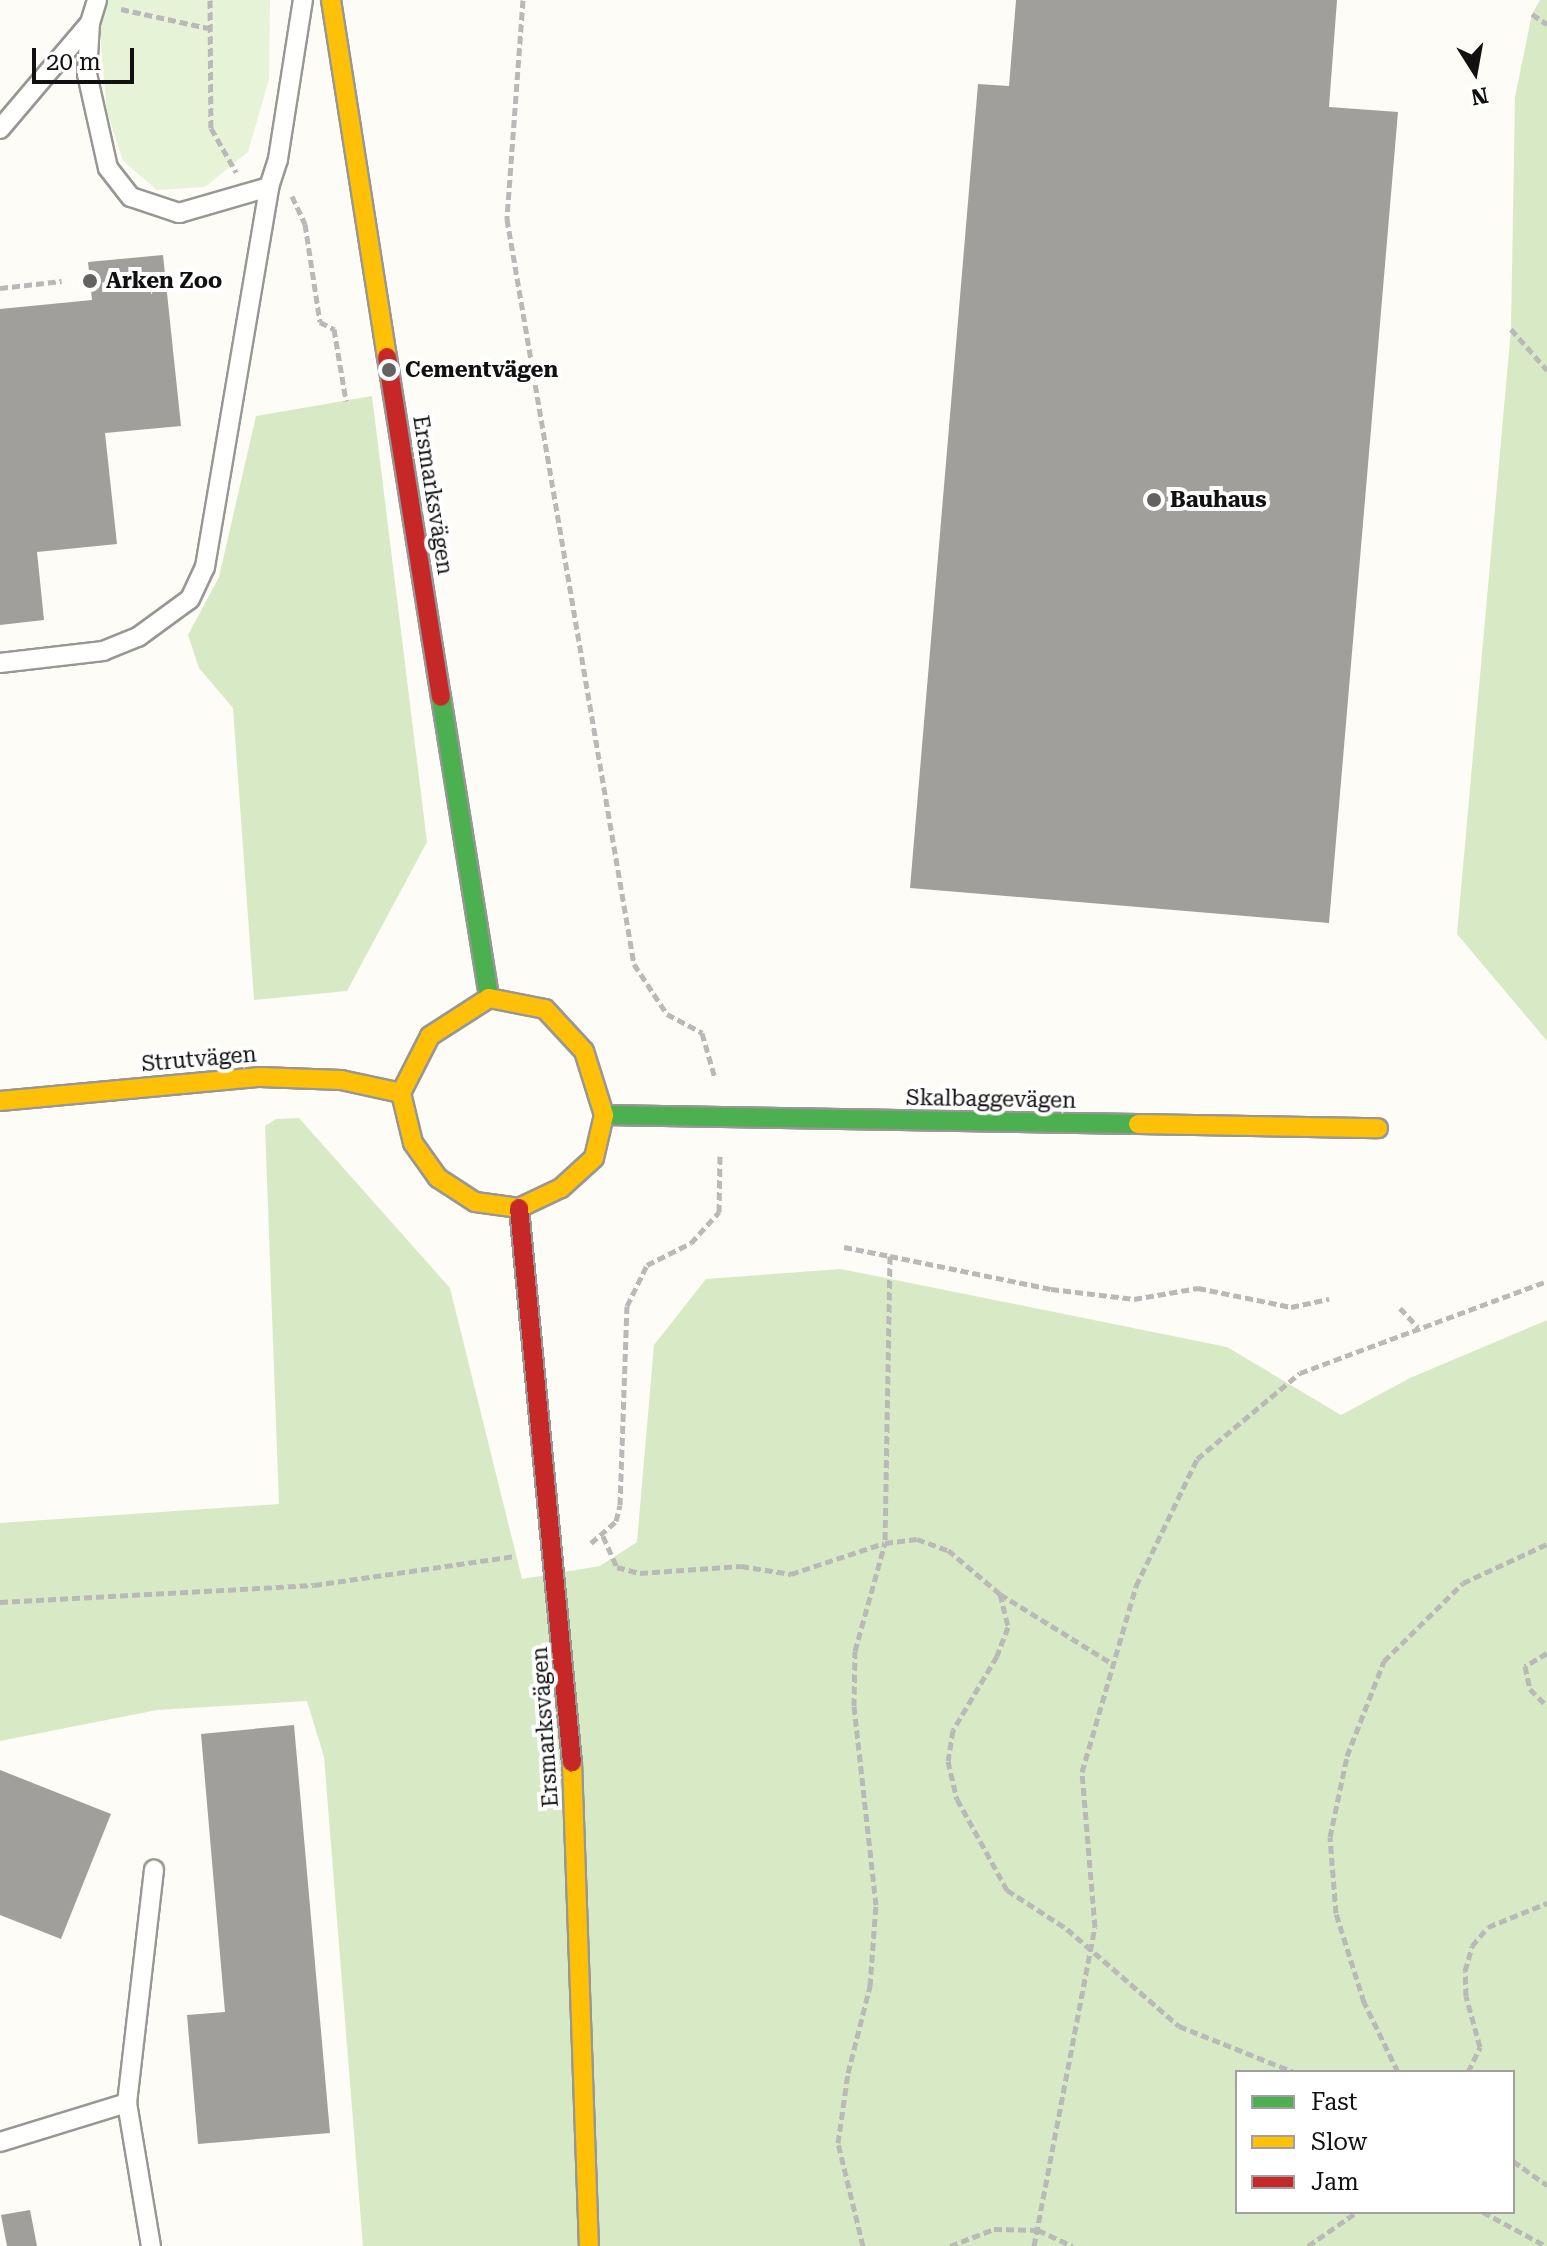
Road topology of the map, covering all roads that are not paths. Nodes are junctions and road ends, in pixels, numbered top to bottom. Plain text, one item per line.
1 (303, 0) edge
2 (331, 0) edge
3 (97, 2) edge
4 (90, 23) junction
5 (0, 129) edge
6 (269, 187) junction
7 (0, 663) edge
8 (489, 998) junction
9 (401, 1093) junction
10 (0, 1101) edge
11 (604, 1115) junction
12 (1378, 1128) dead end
13 (519, 1208) junction
14 (154, 1870) dead end
15 (127, 2103) junction
16 (0, 2142) edge
17 (151, 2246) edge
18 (589, 2246) edge

1 - 6 lane
2 - 8 main road, Ersmarksvägen
3 - 4 lane
4 - 5 lane
4 - 6 lane
6 - 7 lane
8 - 9 main road
8 - 11 main road
9 - 10 main road, Strutvägen
9 - 13 main road
11 - 12 main road, Skalbaggevägen
11 - 13 main road
13 - 18 main road, Ersmarksvägen
14 - 15 lane
15 - 16 lane
15 - 17 lane

